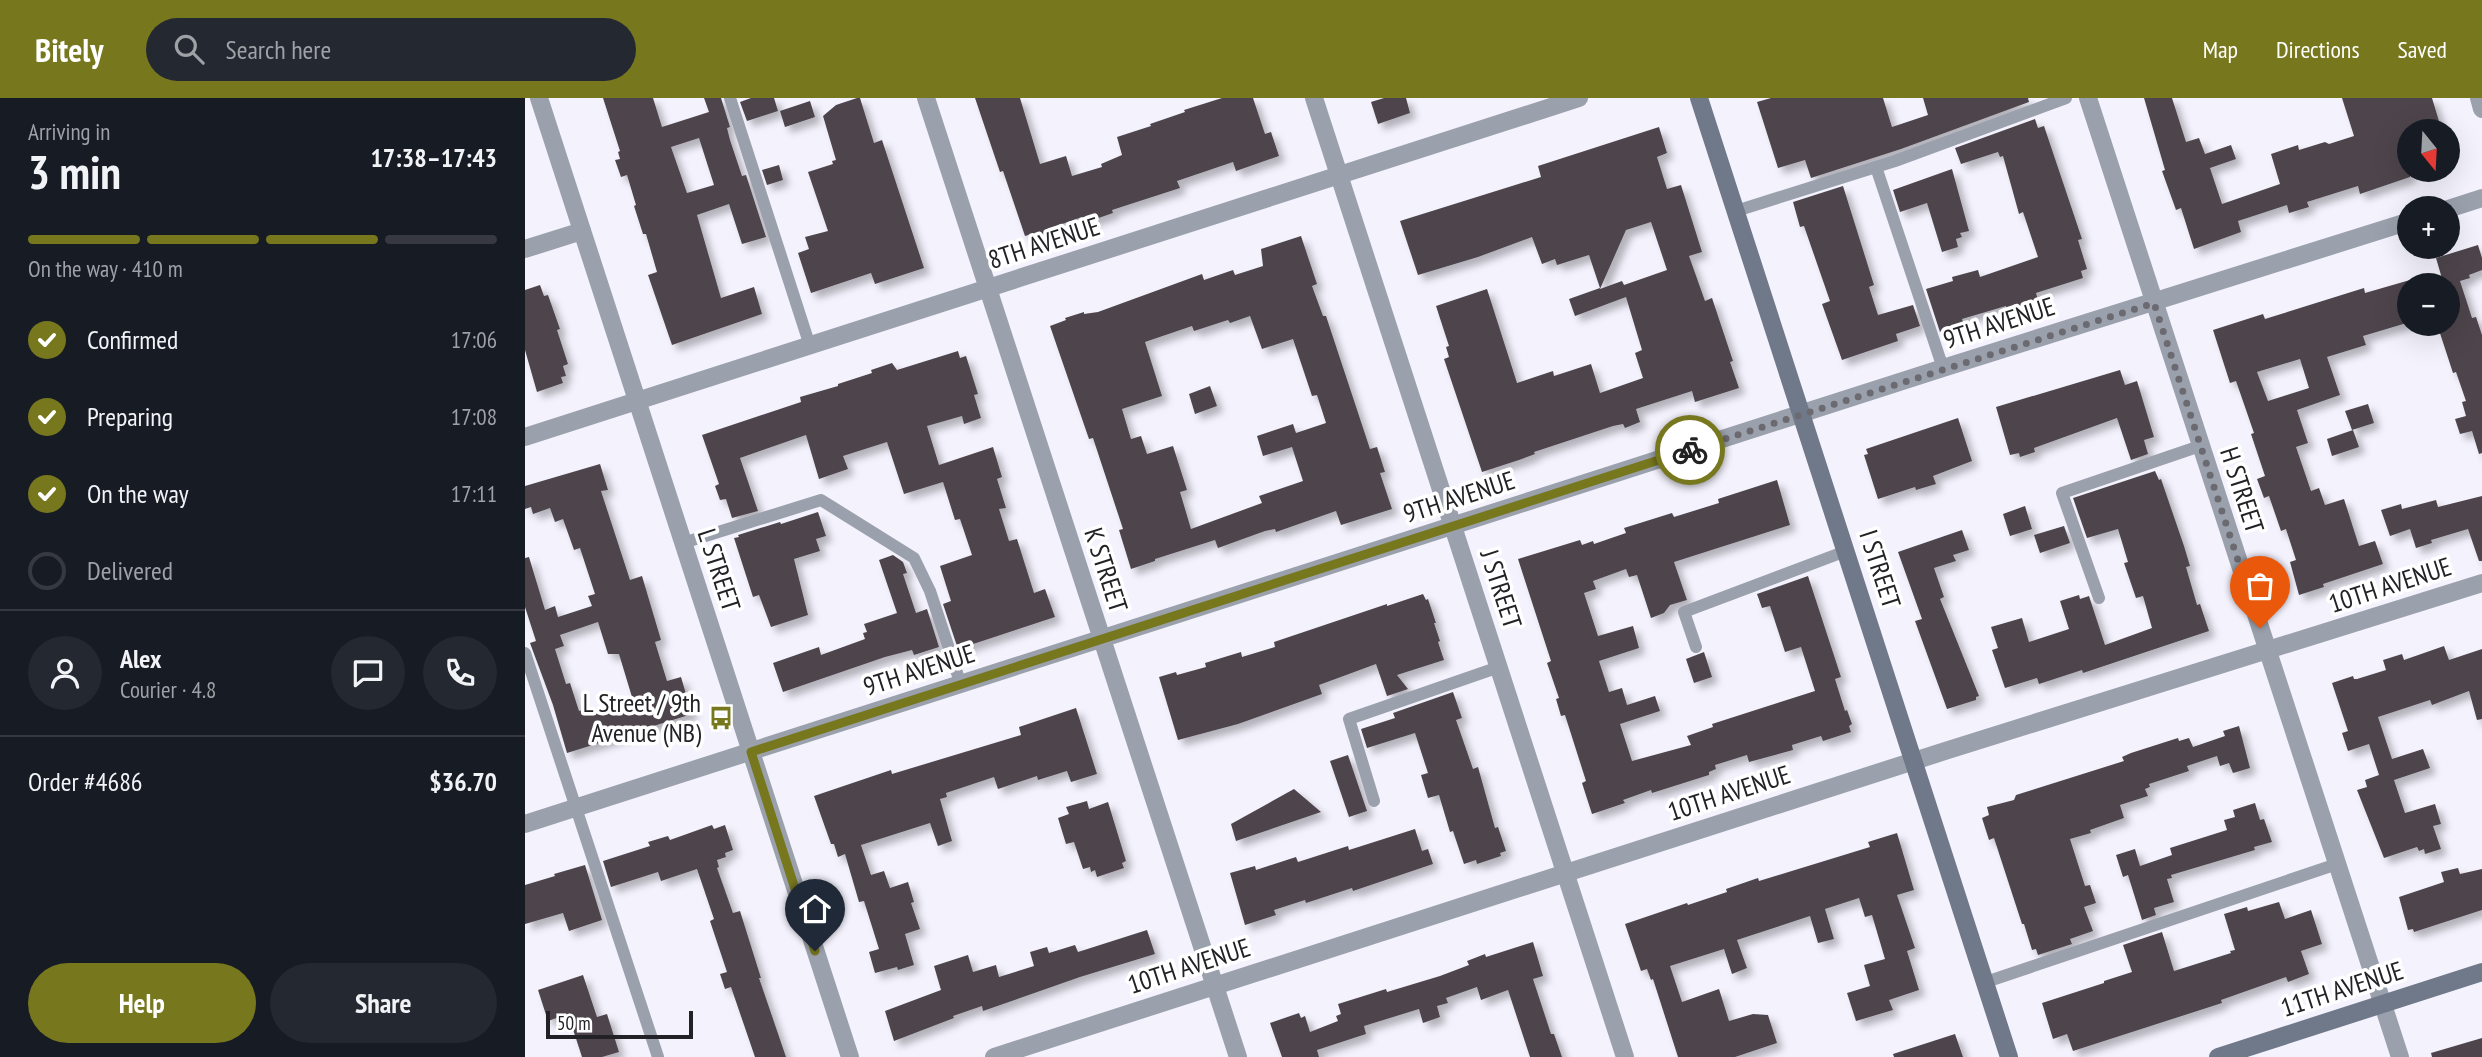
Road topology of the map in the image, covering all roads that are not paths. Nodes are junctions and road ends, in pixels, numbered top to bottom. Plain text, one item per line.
1 (539, 98) edge
2 (730, 98) edge
3 (926, 98) edge
4 (1314, 98) edge
5 (1579, 98) edge
6 (1699, 98) edge
7 (2066, 98) edge
8 (2088, 98) edge
9 (2479, 98) edge
10 (2482, 109) edge
11 (1875, 167) junction
12 (1339, 176) junction
13 (2482, 198) edge
14 (2460, 205) edge
15 (1736, 211) junction
16 (2397, 225) edge
17 (582, 231) junction
18 (525, 249) edge
19 (988, 289) junction
20 (2154, 303) junction
21 (810, 345) junction
22 (1943, 368) junction
23 (638, 400) junction
24 (1801, 414) junction
25 (525, 437) edge
26 (2200, 446) junction
27 (1452, 527) junction
28 (683, 543) junction
29 (1846, 551) junction
30 (2482, 583) edge
31 (2099, 598) dead end
32 (1101, 639) junction
33 (1696, 648) dead end
34 (2267, 651) junction
35 (525, 653) edge
36 (1499, 667) junction
37 (961, 685) junction
38 (751, 752) junction
39 (1915, 761) junction
40 (1374, 801) dead end
41 (576, 808) junction
42 (525, 824) edge
43 (2337, 864) junction
44 (1566, 874) junction
45 (2482, 972) edge
46 (1983, 983) junction
47 (1214, 985) junction
48 (2382, 1003) junction
49 (658, 1057) edge
50 (850, 1057) edge
51 (994, 1057) edge
52 (1238, 1057) edge
53 (1625, 1057) edge
54 (2009, 1057) edge
55 (2218, 1057) edge
56 (2400, 1057) edge

1 - 17 street, L STREET
2 - 21 lane
3 - 19 street, K STREET
4 - 12 street, J STREET
5 - 12 street, 8TH AVENUE
6 - 15 street, I STREET
7 - 11 lane
8 - 20 street, H STREET
9 - 10 street
11 - 15 lane
11 - 22 lane
12 - 19 street, 8TH AVENUE
12 - 27 street, J STREET
13 - 14 street
15 - 24 street, I STREET
16 - 20 street, 9TH AVENUE
17 - 18 street
17 - 23 street, L STREET
19 - 21 street, 8TH AVENUE
19 - 32 street, K STREET
20 - 22 street, 9TH AVENUE
20 - 26 street, H STREET
21 - 23 street, 8TH AVENUE
22 - 24 street, 9TH AVENUE
23 - 25 street, 8TH AVENUE
23 - 28 street, L STREET
24 - 27 street, 9TH AVENUE
24 - 29 street, I STREET
26 - 31 lane
26 - 34 street, H STREET
27 - 32 street, 9TH AVENUE
27 - 36 street, J STREET
28 - 37 lane
28 - 38 street, L STREET
29 - 33 lane
29 - 39 street, I STREET
30 - 34 street, 10TH AVENUE
32 - 37 street, 9TH AVENUE
32 - 47 street, K STREET
34 - 39 street, 10TH AVENUE
34 - 43 street, H STREET
35 - 41 lane
36 - 40 lane
36 - 44 street, J STREET
37 - 38 street, 9TH AVENUE
38 - 41 street, 9TH AVENUE
38 - 50 street, L STREET
39 - 44 street, 10TH AVENUE
39 - 46 street, I STREET
41 - 42 street, 9TH AVENUE
41 - 49 lane
43 - 46 lane
43 - 48 street, H STREET
44 - 47 street, 10TH AVENUE
44 - 53 street, J STREET
45 - 48 street, 11TH AVENUE
46 - 54 street, I STREET
47 - 51 street, 10TH AVENUE
47 - 52 street, K STREET
48 - 55 street, 11TH AVENUE
48 - 56 street, H STREET

